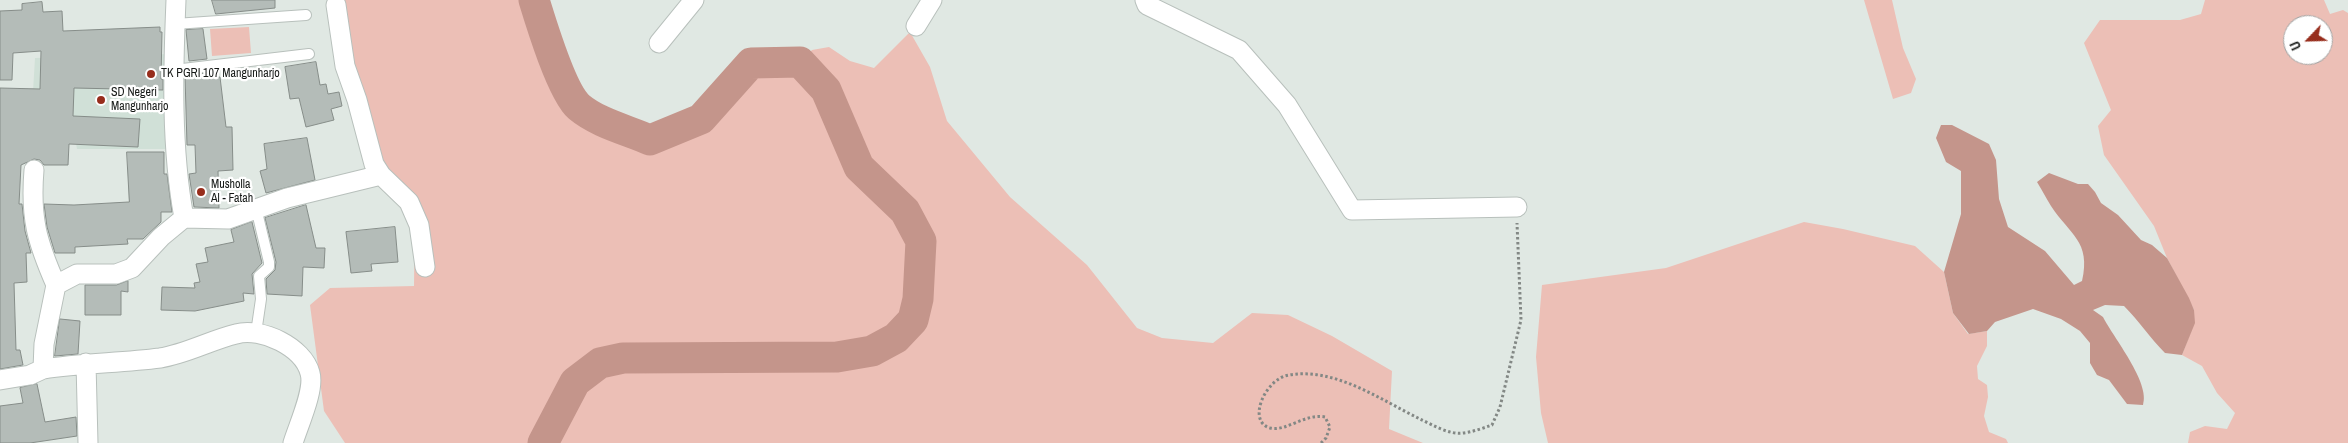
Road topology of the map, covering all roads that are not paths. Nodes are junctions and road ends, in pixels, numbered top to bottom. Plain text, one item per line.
1 (176, 0) edge
2 (694, 0) edge
3 (932, 0) edge
4 (1145, 0) edge
5 (336, 5) dead end
6 (306, 14) dead end
7 (175, 24) junction
8 (916, 26) dead end
9 (659, 43) dead end
10 (309, 54) dead end
11 (174, 70) junction
12 (34, 170) dead end
13 (381, 175) junction
14 (1517, 207) road end
15 (256, 208) junction
16 (184, 218) junction
17 (425, 267) dead end
18 (56, 285) junction
19 (256, 333) junction
20 (86, 363) junction
21 (43, 368) junction
22 (0, 380) edge
23 (88, 443) edge
24 (293, 443) edge

1 - 7 street
2 - 9 street
3 - 8 street
4 - 14 street
5 - 13 street
6 - 7 lane
7 - 11 street
10 - 11 lane
11 - 16 street
12 - 18 street
13 - 15 street
13 - 17 street
15 - 16 street
15 - 19 lane
16 - 18 street
18 - 21 street
19 - 20 street
19 - 24 street
20 - 21 street
20 - 23 street
21 - 22 street

